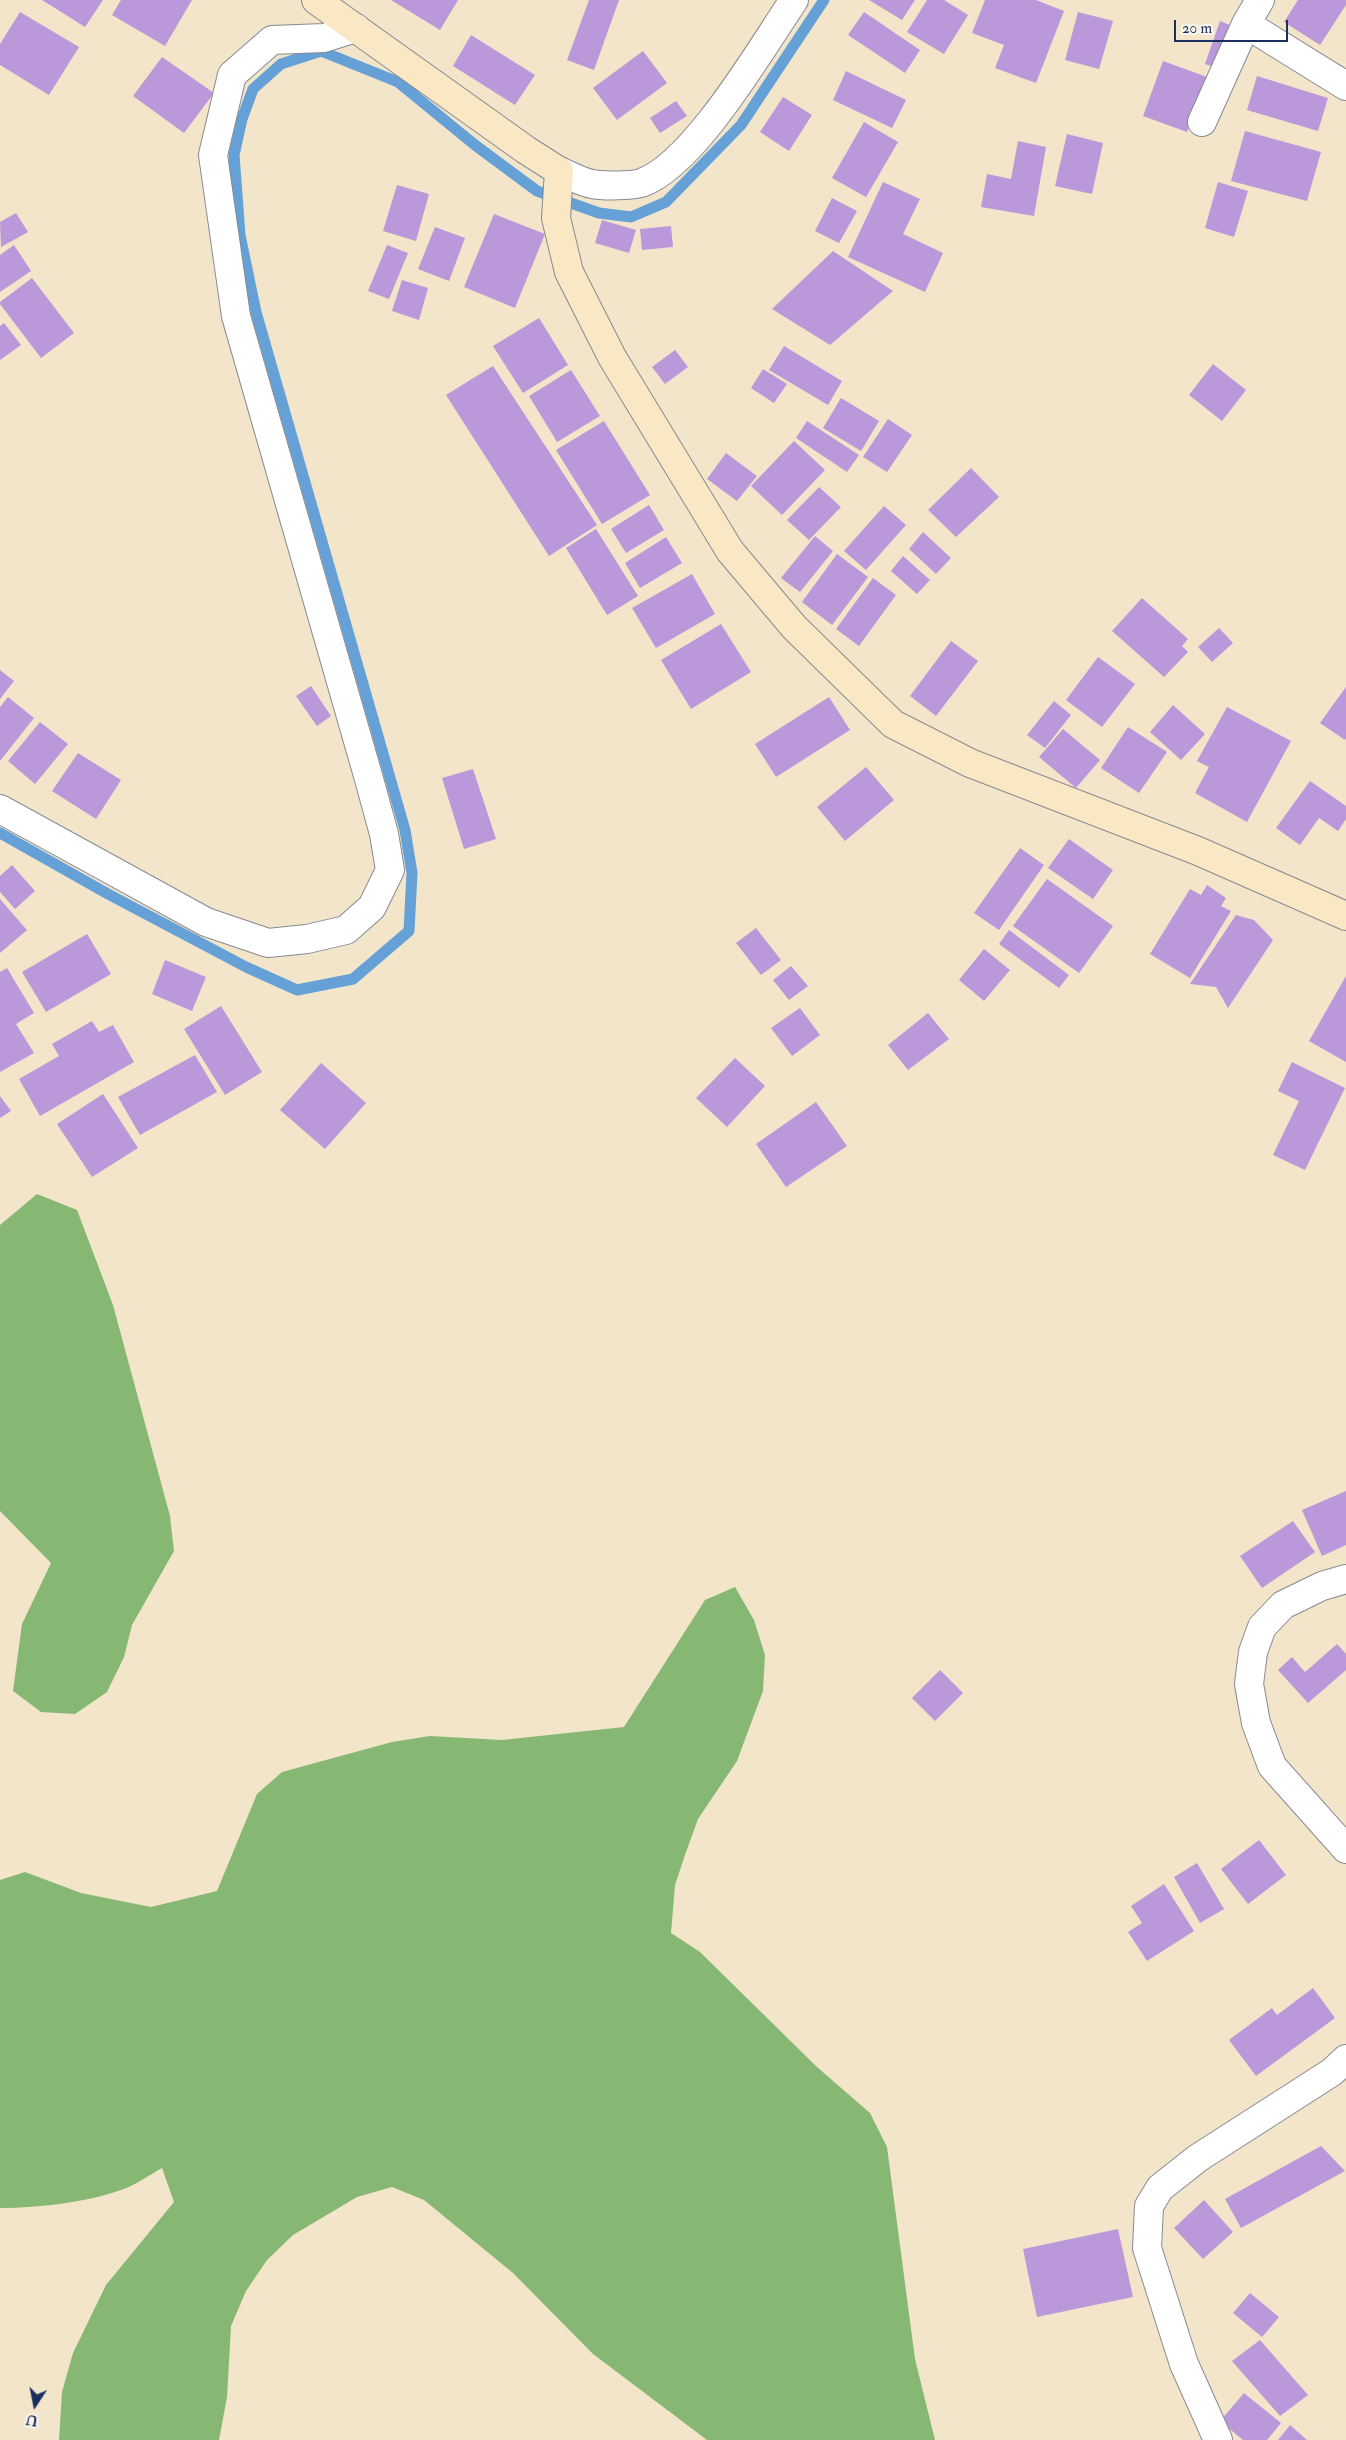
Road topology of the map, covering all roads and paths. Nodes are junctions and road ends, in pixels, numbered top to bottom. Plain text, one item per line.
1 (316, 0) edge
2 (794, 0) edge
3 (1260, 0) edge
4 (1246, 24) junction
5 (356, 28) junction
6 (1346, 86) edge
7 (1202, 122) dead end
8 (559, 178) junction
9 (0, 809) edge
10 (1346, 916) edge
11 (1346, 1579) edge
12 (1346, 1849) edge
13 (1346, 2059) edge
14 (1218, 2440) edge

1 - 5 street
2 - 8 street
3 - 4 street
4 - 6 street
4 - 7 street
5 - 8 street
5 - 9 street
8 - 10 street
11 - 12 street
13 - 14 street

